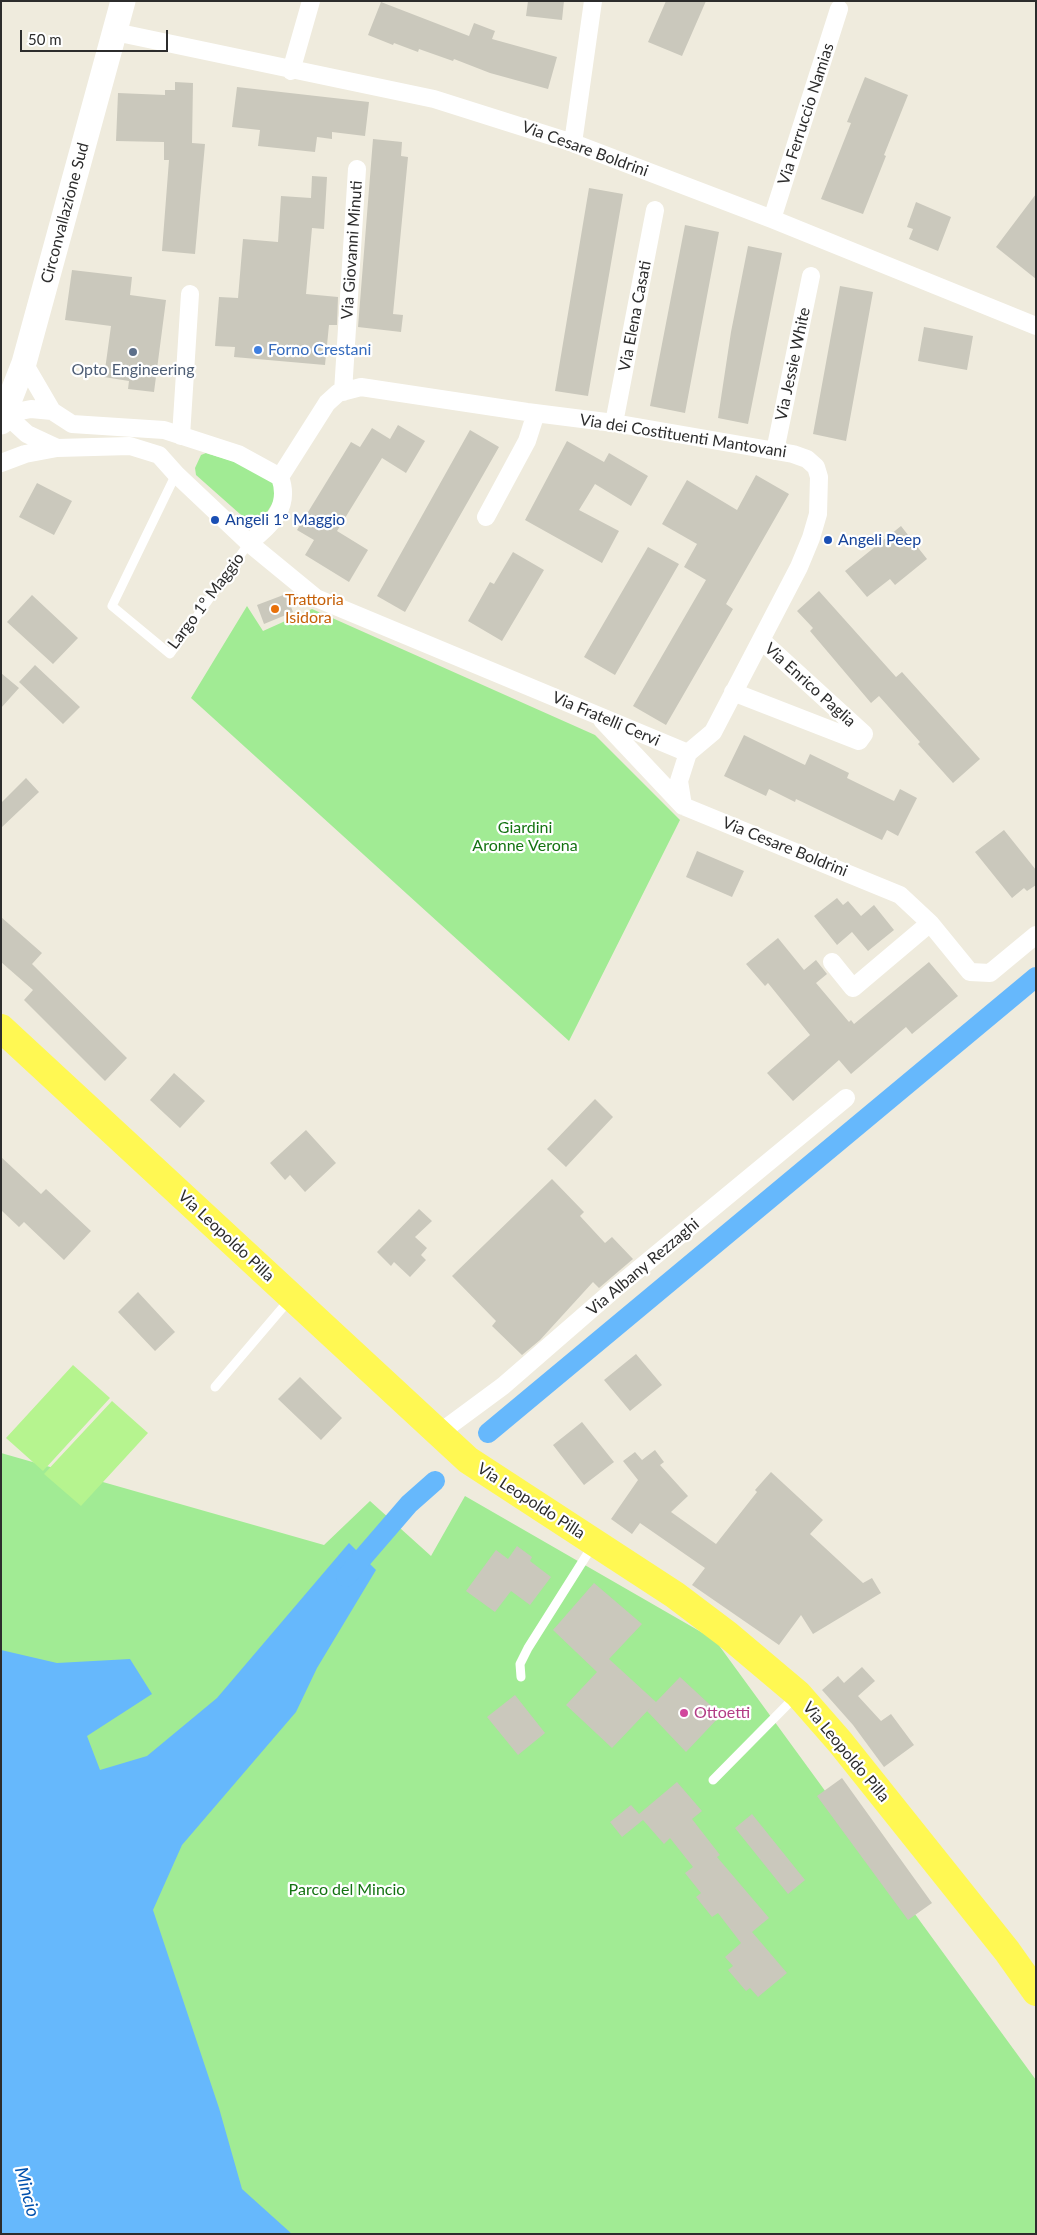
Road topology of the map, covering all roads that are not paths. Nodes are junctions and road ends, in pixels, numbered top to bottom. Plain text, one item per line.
1 (123, 1) edge
2 (311, 1) edge
3 (593, 1) edge
4 (839, 9) dead end
5 (115, 32) junction
6 (291, 71) junction
7 (573, 143) junction
8 (357, 169) dead end
9 (655, 210) dead end
10 (772, 219) junction
11 (811, 276) dead end
12 (190, 294) dead end
13 (1036, 326) edge
14 (24, 363) junction
15 (343, 392) junction
16 (52, 411) junction
17 (536, 414) junction
18 (3, 418) edge
19 (614, 423) junction
20 (181, 436) junction
21 (57, 448) junction
22 (775, 451) junction
23 (1, 463) edge
24 (176, 474) junction
25 (280, 477) junction
26 (486, 516) dead end
27 (249, 543) junction
28 (761, 640) junction
29 (733, 692) junction
30 (597, 715) junction
31 (688, 753) junction
32 (683, 806) junction
33 (930, 923) junction
34 (1036, 935) edge
35 (832, 962) dead end
36 (1, 1028) edge
37 (846, 1098) dead end
38 (292, 1297) junction
39 (216, 1387) dead end
40 (443, 1438) junction
41 (595, 1542) junction
42 (521, 1677) dead end
43 (798, 1694) junction
44 (713, 1780) dead end
45 (1036, 1992) edge

1 - 5 main road, Circonvallazione Sud
2 - 6 street
3 - 7 street
4 - 10 street, Via Ferruccio Namias
5 - 6 street, Via Cesare Boldrini
5 - 14 main road, Circonvallazione Sud
6 - 7 street, Via Cesare Boldrini
7 - 10 street, Via Cesare Boldrini
8 - 15 street, Via Giovanni Minuti
9 - 19 street, Via Elena Casati
10 - 13 street, Via Cesare Boldrini
11 - 22 street, Via Jessie White
12 - 20 street
14 - 16 street
14 - 18 main road, Circonvallazione Sud
15 - 17 street, Via dei Costituenti Mantovani
15 - 25 street
16 - 18 street
16 - 20 street
17 - 19 street, Via dei Costituenti Mantovani
17 - 26 street
18 - 21 street
19 - 22 street, Via dei Costituenti Mantovani
20 - 25 street
21 - 23 street, Largo 1° Maggio
21 - 24 street, Largo 1° Maggio
22 - 28 street, Via dei Costituenti Mantovani
24 - 27 street, Largo 1° Maggio
24 - 27 lane, Largo 1° Maggio
25 - 27 street, Largo 1° Maggio
27 - 30 street, Via Fratelli Cervi
28 - 29 street
28 - 29 street, Via Enrico Paglia
29 - 31 street
30 - 31 street, Via Fratelli Cervi
30 - 32 street
31 - 32 street
32 - 33 street, Via Cesare Boldrini
33 - 34 street, Via Cesare Boldrini
33 - 35 street
36 - 38 main road, Via Leopoldo Pilla
37 - 40 street, Via Albany Rezzaghi
38 - 39 lane
38 - 40 main road, Via Leopoldo Pilla
40 - 41 main road, Via Leopoldo Pilla
41 - 42 lane
41 - 43 main road, Via Leopoldo Pilla
43 - 44 lane
43 - 45 main road, Via Leopoldo Pilla

